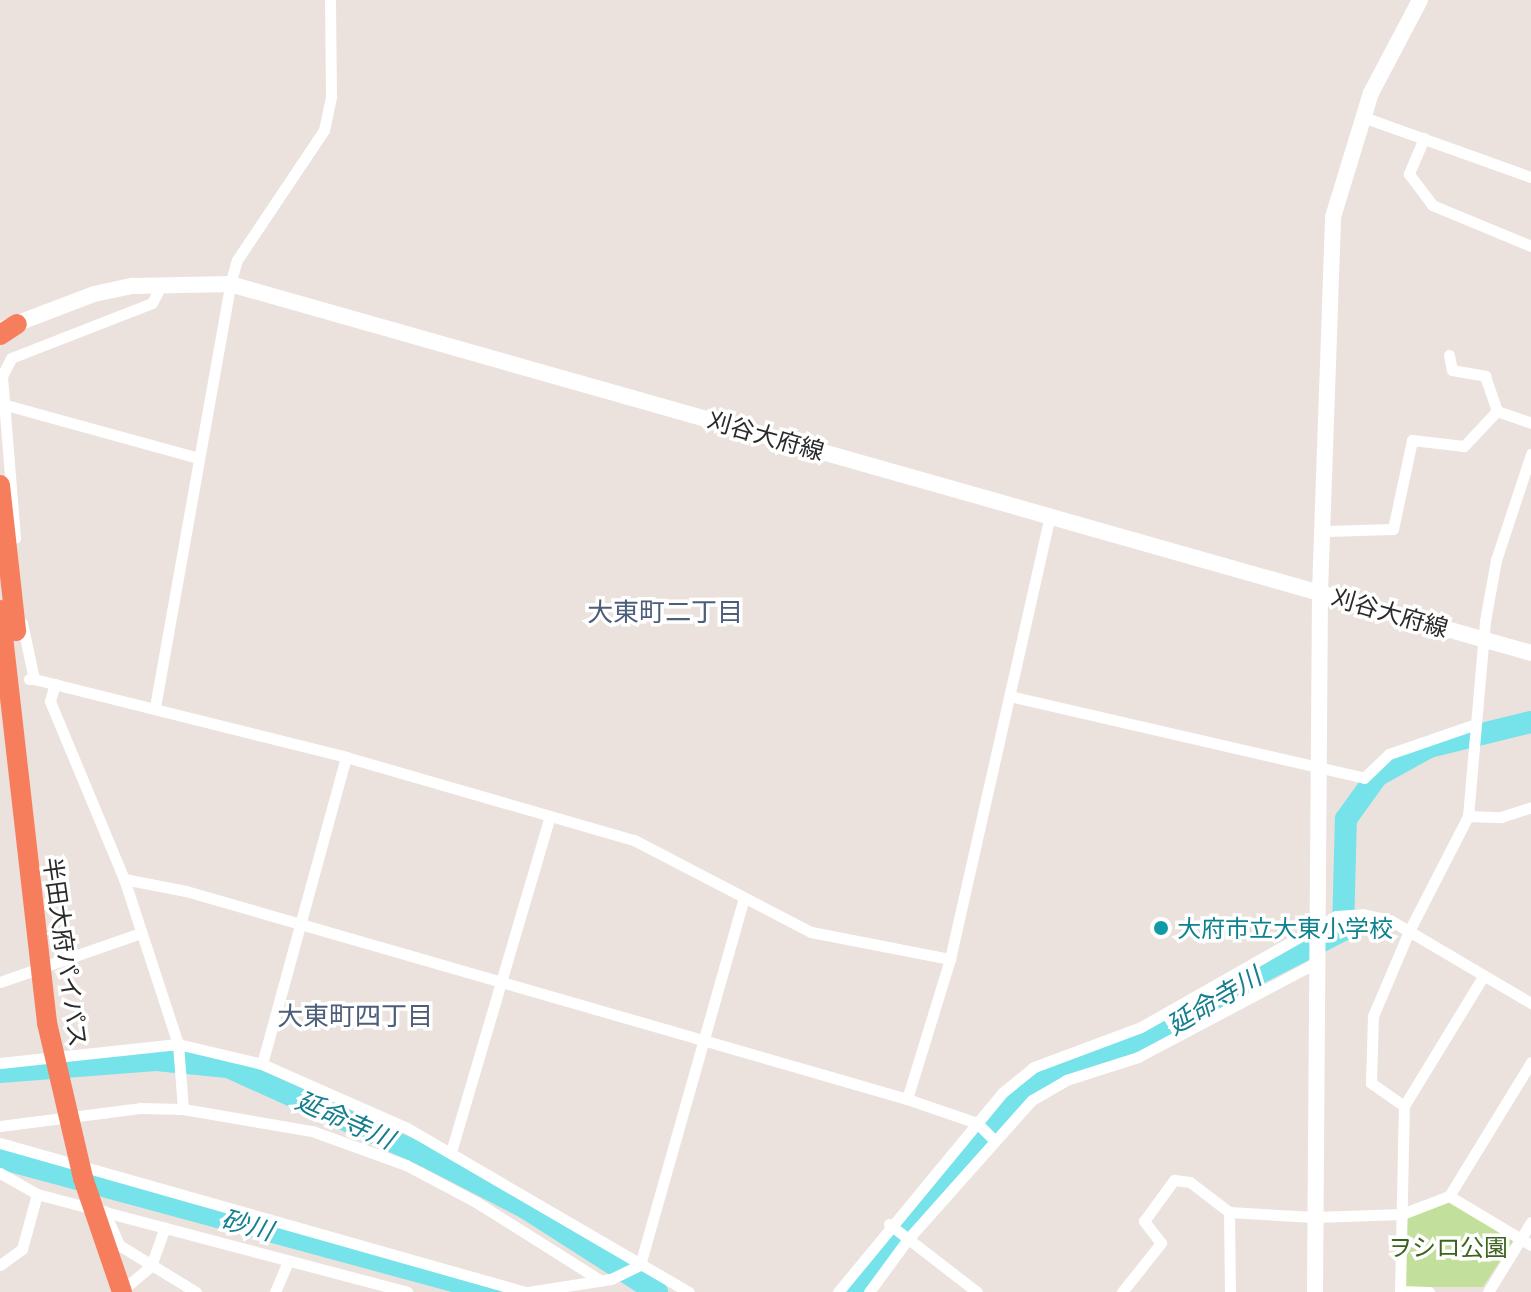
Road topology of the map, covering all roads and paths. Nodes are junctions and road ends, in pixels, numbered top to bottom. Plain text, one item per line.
1 (330, 0) edge
2 (1420, 0) edge
3 (1363, 117) junction
4 (1424, 138) junction
5 (1531, 177) edge
6 (1531, 246) edge
7 (162, 283) junction
8 (230, 284) junction
9 (4, 328) edge
10 (1449, 355) dead end
11 (6, 405) junction
12 (1497, 411) junction
13 (1531, 423) edge
14 (1531, 454) edge
15 (199, 458) junction
16 (0, 485) edge
17 (1050, 516) junction
18 (1325, 531) junction
19 (1320, 592) junction
20 (0, 610) edge
21 (1483, 639) junction
22 (1531, 653) edge
23 (55, 684) junction
24 (1010, 696) junction
25 (155, 707) junction
26 (1476, 724) junction
27 (0, 748) edge
28 (346, 757) junction
29 (1322, 768) junction
30 (1531, 807) edge
31 (550, 816) junction
32 (1468, 816) junction
33 (124, 879) junction
34 (744, 897) junction
35 (1320, 923) junction
36 (300, 925) junction
37 (1409, 931) junction
38 (141, 933) junction
39 (39, 958) junction
40 (950, 959) junction
41 (1319, 960) junction
42 (1484, 975) junction
43 (500, 981) junction
44 (0, 982) edge
45 (1531, 1003) edge
46 (1167, 1013) junction
47 (1180, 1035) junction
48 (705, 1039) junction
49 (178, 1044) junction
50 (1531, 1062) edge
51 (0, 1063) edge
52 (262, 1064) junction
53 (907, 1099) junction
54 (1404, 1106) junction
55 (183, 1109) junction
56 (977, 1124) junction
57 (0, 1126) edge
58 (995, 1141) junction
59 (0, 1143) edge
60 (451, 1152) junction
61 (0, 1173) edge
62 (37, 1194) junction
63 (1449, 1196) junction
64 (104, 1211) junction
65 (1229, 1212) junction
66 (1402, 1214) junction
67 (1314, 1217) junction
68 (1531, 1222) edge
69 (889, 1224) junction
70 (165, 1227) junction
71 (907, 1238) junction
72 (1526, 1242) edge
73 (288, 1261) junction
74 (0, 1265) edge
75 (640, 1265) junction
76 (151, 1266) junction
77 (606, 1280) junction
78 (121, 1292) edge
79 (196, 1292) edge
80 (275, 1292) edge
81 (407, 1292) edge
82 (526, 1292) edge
83 (689, 1292) edge
84 (838, 1292) edge
85 (869, 1292) edge
86 (977, 1292) edge
87 (1122, 1292) edge
88 (1230, 1292) edge
89 (1315, 1292) edge
90 (1400, 1292) edge
91 (1429, 1292) edge
92 (1488, 1292) edge

1 - 8 street
2 - 3 main road
3 - 4 street
3 - 18 main road
4 - 5 street
4 - 6 street
7 - 8 main road, 刈谷大府線
7 - 9 main road, 刈谷大府線
7 - 11 street
8 - 15 street
8 - 17 main road, 刈谷大府線
10 - 12 street
11 - 15 street
11 - 23 street
12 - 13 street
12 - 18 street
14 - 21 street
15 - 25 street
16 - 39 highway
17 - 19 main road, 刈谷大府線
17 - 24 street
18 - 19 main road
19 - 21 main road, 刈谷大府線
19 - 29 main road
20 - 39 highway, 半田大府パイパス
21 - 22 main road, 刈谷大府線
21 - 26 street
23 - 25 street
23 - 33 street
24 - 29 street
24 - 40 street
25 - 28 street
26 - 29 street
26 - 32 street
27 - 39 highway
28 - 31 street
28 - 36 street
29 - 35 main road
30 - 32 street
31 - 34 street
31 - 43 street
32 - 37 street
33 - 36 street
33 - 38 street
34 - 40 street
34 - 48 street
35 - 37 street
35 - 41 main road
35 - 46 street
36 - 43 street
36 - 52 street
37 - 42 street
37 - 54 street
38 - 44 street
38 - 49 street
39 - 78 highway, 半田大府パイパス
40 - 53 street
41 - 47 street
41 - 67 main road
42 - 45 street
42 - 54 street
43 - 48 street
43 - 60 street
46 - 47 street
46 - 56 street
47 - 58 street
48 - 53 street
48 - 75 street
49 - 51 street
49 - 52 street
49 - 55 street
50 - 63 street
52 - 60 street
53 - 56 street
54 - 66 street
55 - 57 street
55 - 77 street
56 - 58 street
56 - 69 street
58 - 71 street
59 - 82 street
60 - 75 street
61 - 62 street
62 - 64 street
62 - 74 street
63 - 66 street
63 - 72 street
64 - 70 street
64 - 76 street
65 - 67 street
65 - 87 street
65 - 88 street
66 - 67 street
66 - 90 street
67 - 89 main road
68 - 72 street
69 - 71 street
69 - 84 street
70 - 73 street
70 - 76 street
71 - 85 street
71 - 86 street
72 - 92 street
73 - 80 street
73 - 81 street
75 - 77 street
75 - 83 street
76 - 78 street
76 - 79 street
77 - 82 street
90 - 91 street

